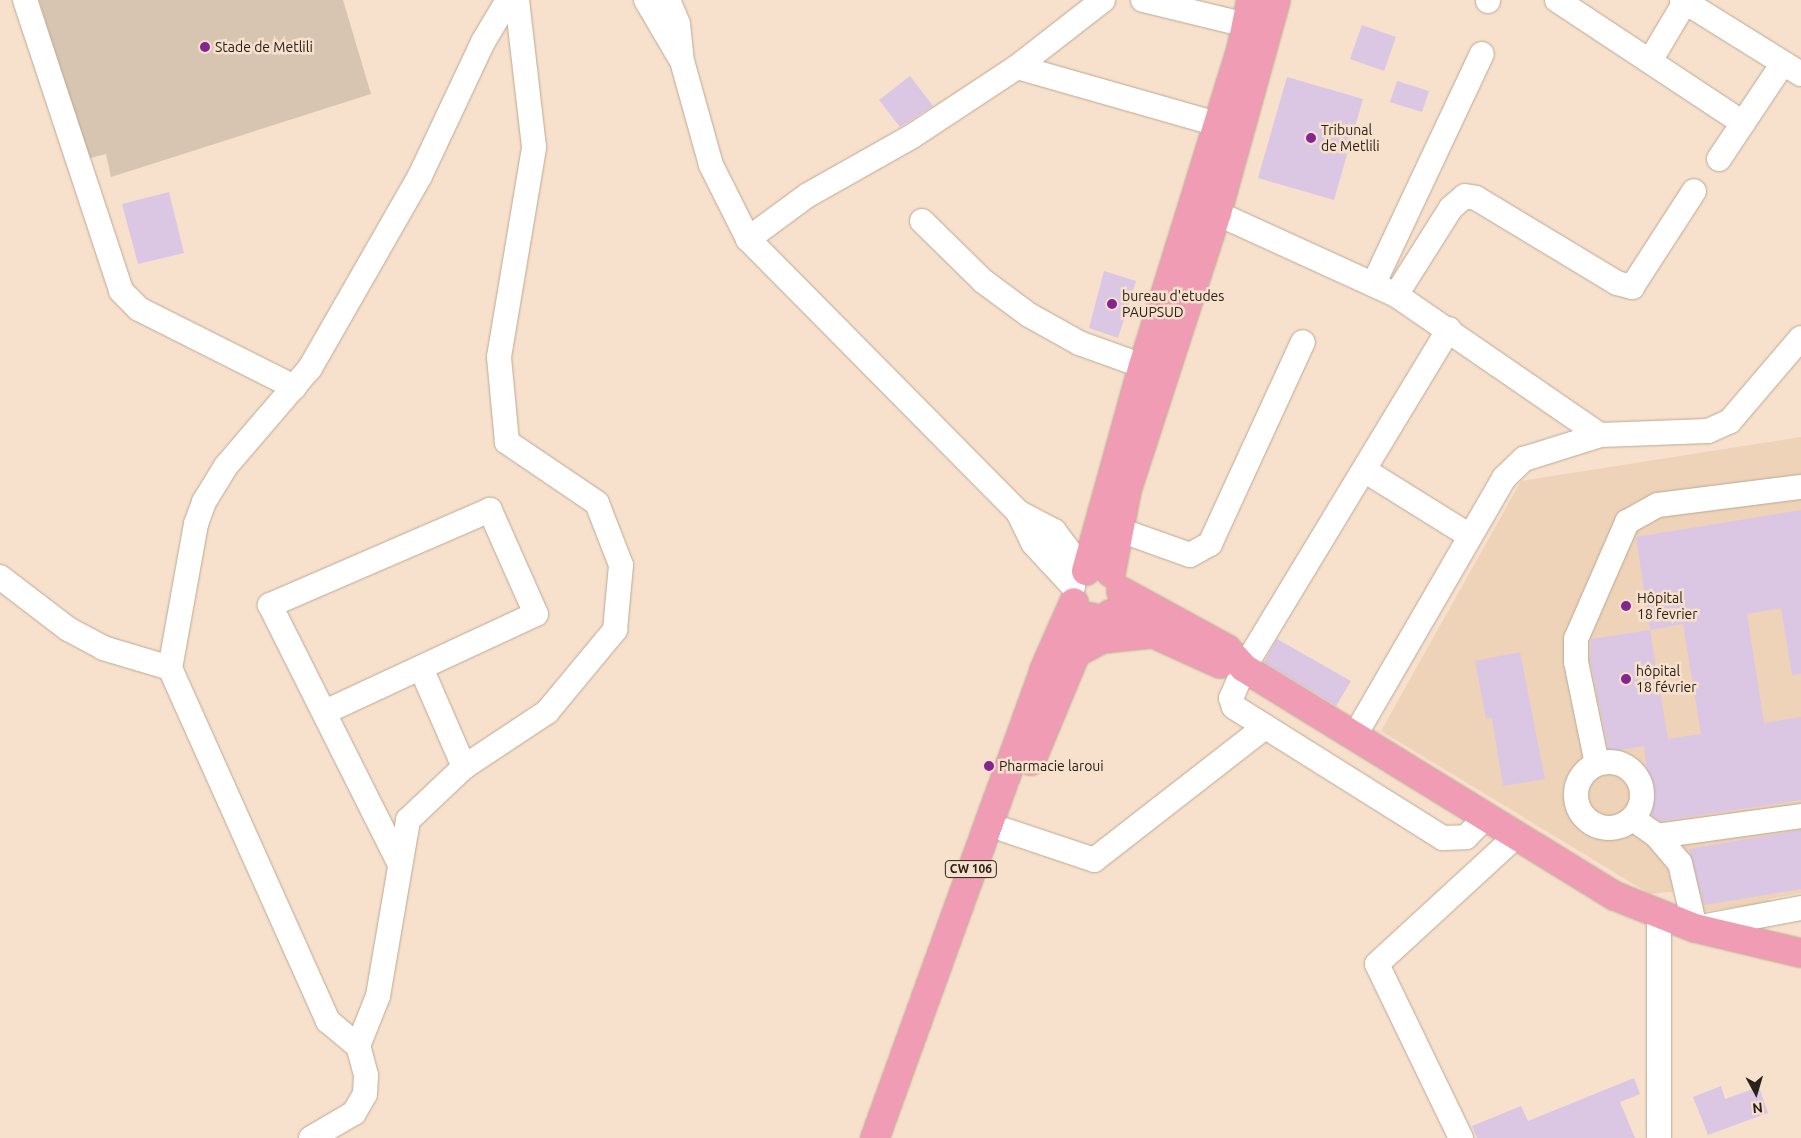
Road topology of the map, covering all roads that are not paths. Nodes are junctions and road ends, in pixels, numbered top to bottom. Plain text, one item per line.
1 (25, 0) edge
2 (508, 0) edge
3 (517, 0) edge
4 (646, 0) edge
5 (668, 0) edge
6 (1103, 0) edge
7 (1143, 0) edge
8 (1276, 0) edge
9 (1557, 0) edge
10 (1684, 1) edge
11 (1248, 12) edge
12 (1482, 54) dead end
13 (682, 61) junction
14 (1650, 61) junction
15 (1017, 67) junction
16 (1792, 69) edge
17 (1743, 123) junction
18 (1218, 124) junction
19 (1720, 159) dead end
20 (1694, 190) dead end
21 (1193, 202) junction
22 (1217, 213) junction
23 (922, 221) dead end
24 (748, 239) junction
25 (1374, 283) junction
26 (1396, 295) junction
27 (1449, 329) junction
28 (1801, 338) edge
29 (1303, 342) dead end
30 (1143, 366) junction
31 (294, 387) junction
32 (1600, 435) junction
33 (1364, 470) junction
34 (1801, 486) edge
35 (1117, 530) junction
36 (1470, 536) junction
37 (0, 577) edge
38 (1094, 591) junction
39 (1152, 634) junction
40 (1072, 655) junction
41 (170, 668) junction
42 (421, 668) junction
43 (1244, 668) junction
44 (327, 711) junction
45 (1265, 726) junction
46 (1354, 737) junction
47 (1597, 764) junction
48 (464, 767) junction
49 (1801, 816) edge
50 (1484, 819) junction
51 (1633, 819) junction
52 (1005, 830) junction
53 (1658, 836) junction
54 (1515, 837) junction
55 (399, 863) junction
56 (1801, 908) edge
57 (1660, 915) junction
58 (1695, 928) junction
59 (1801, 953) edge
60 (358, 1046) junction
61 (311, 1138) edge
62 (875, 1138) edge
63 (894, 1138) edge
64 (1461, 1138) edge
65 (1659, 1138) edge

1 - 31 street
2 - 31 street
3 - 48 street
4 - 13 street
5 - 13 street
6 - 15 street
7 - 11 street
8 - 22 main road
9 - 14 street
10 - 14 street
10 - 16 street
11 - 18 main road, CW 106
12 - 25 street
13 - 24 street
14 - 17 street
15 - 18 street
15 - 24 street
16 - 17 street
17 - 19 street
18 - 21 main road, CW 106
20 - 26 street
21 - 22 street
21 - 30 main road, CW 106
22 - 25 street
22 - 35 main road
23 - 30 street
24 - 38 street
25 - 26 street
26 - 27 street
27 - 32 street
27 - 33 street
28 - 32 street
29 - 35 street
30 - 38 main road, CW 106
31 - 41 street
32 - 36 street
33 - 36 street
33 - 43 street
34 - 47 street
35 - 38 main road
36 - 46 street
37 - 41 street
38 - 39 main road
38 - 40 main road, CW 106
38 - 43 main road
38 - 62 main road, CW 106
39 - 40 main road
39 - 43 main road
40 - 52 main road, CW 106
41 - 60 street
42 - 44 street
42 - 44 street
42 - 48 street
43 - 45 street
43 - 46 main road
44 - 55 street
45 - 50 street
45 - 52 street
46 - 50 main road
47 - 51 street
47 - 51 street
48 - 55 street
49 - 53 street
50 - 54 main road
51 - 53 street
52 - 63 main road, CW 106
53 - 58 street
54 - 57 main road
54 - 64 street
55 - 60 street
56 - 58 street
57 - 58 main road
57 - 65 street
58 - 59 main road
60 - 61 street

